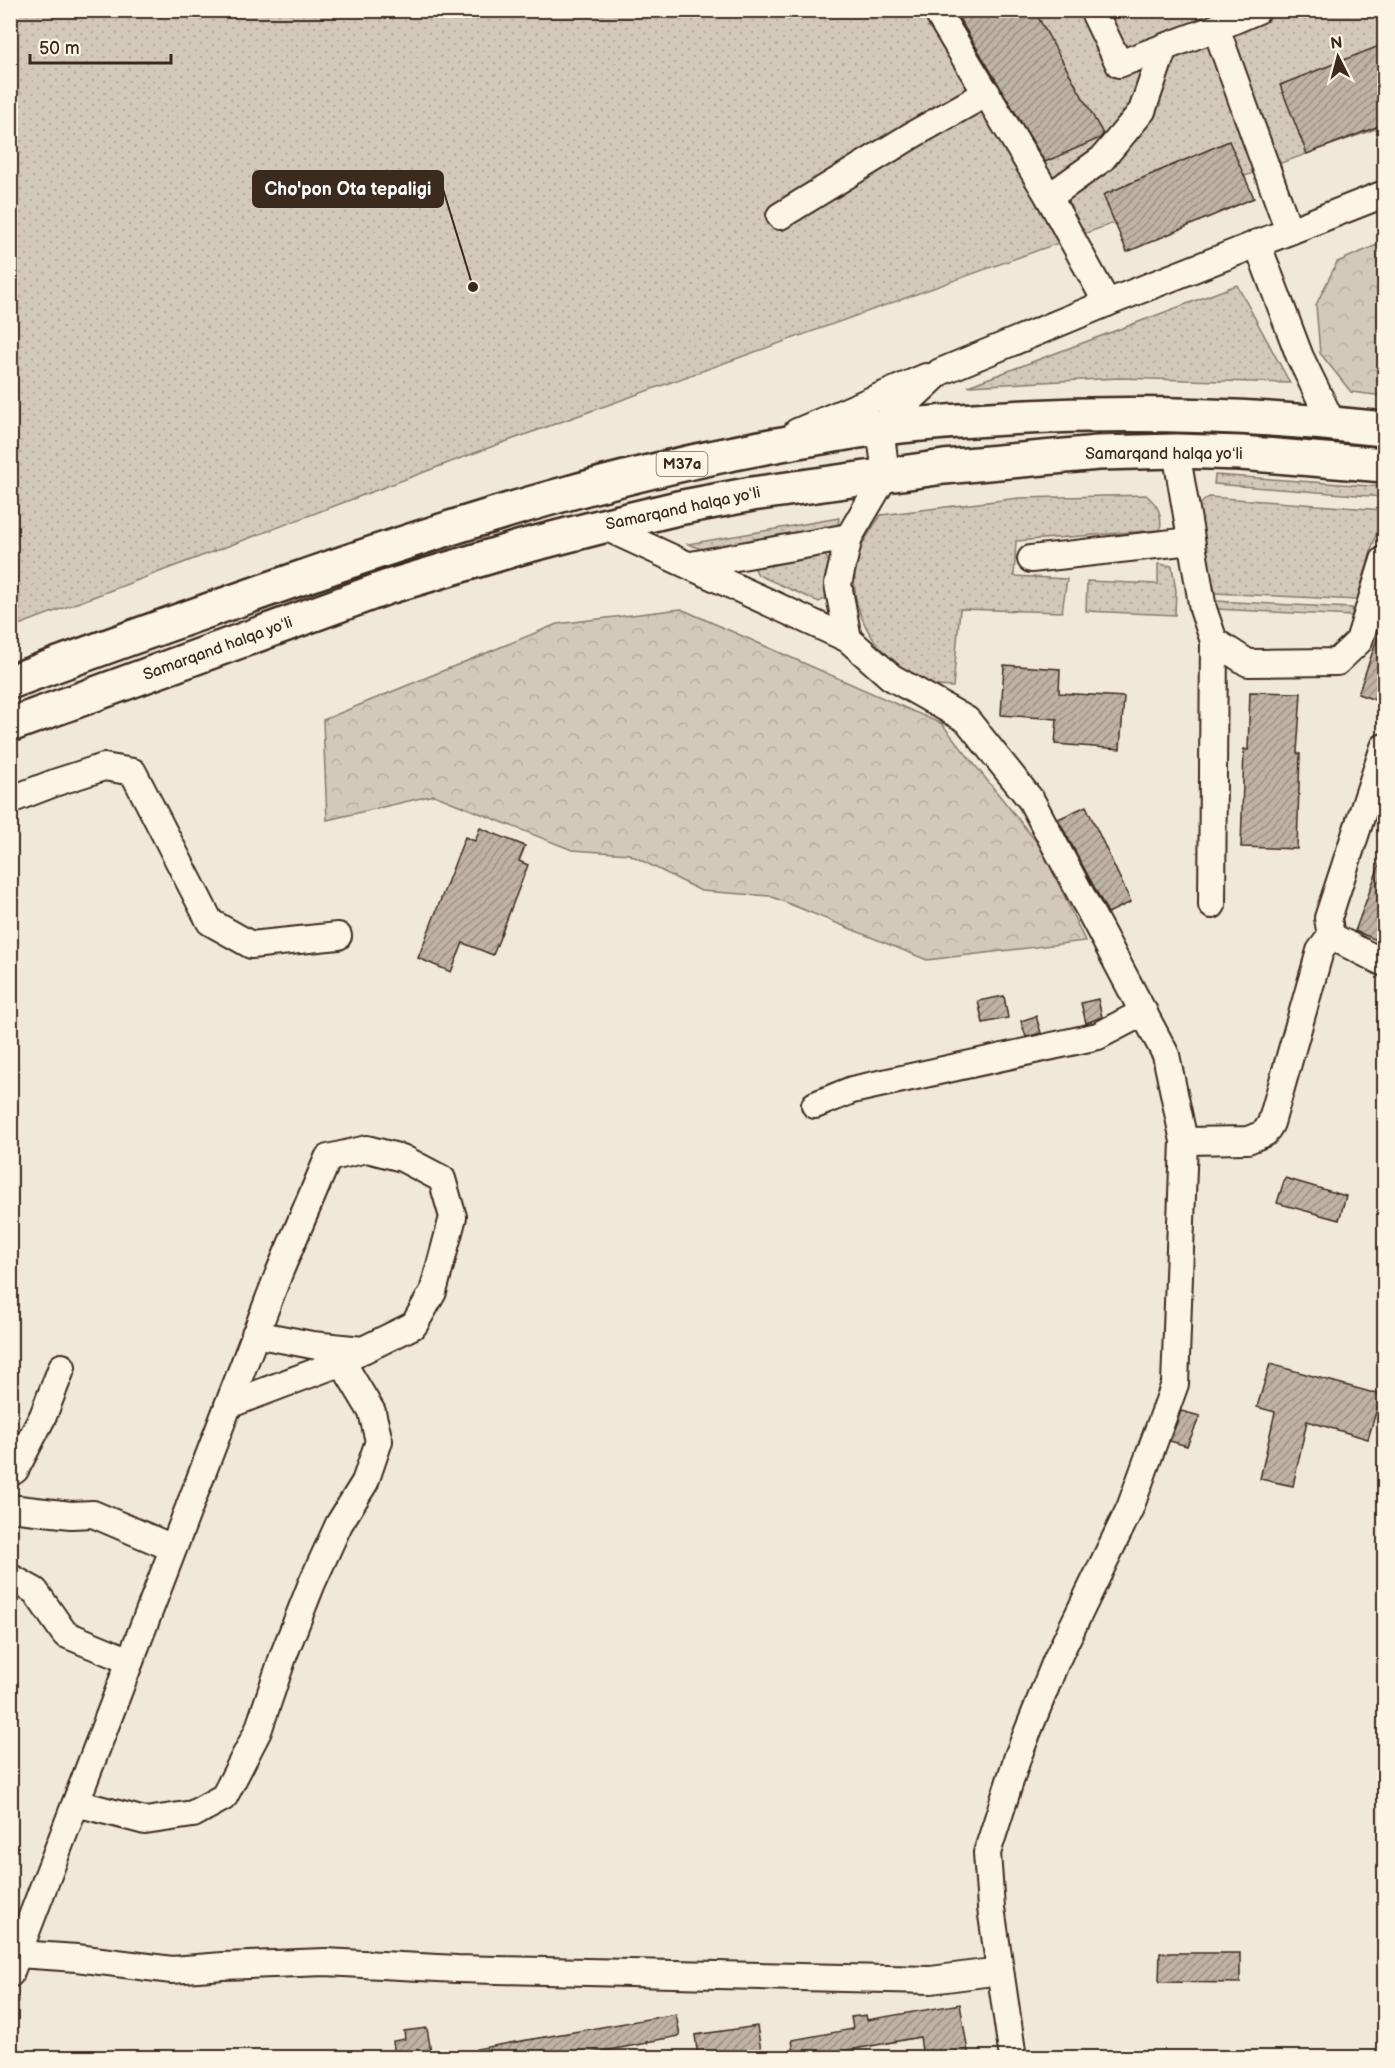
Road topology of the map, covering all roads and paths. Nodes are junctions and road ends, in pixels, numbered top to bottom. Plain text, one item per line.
1 (936, 10) edge
2 (1093, 10) edge
3 (1258, 10) edge
4 (1216, 28) junction
5 (1164, 47) junction
6 (987, 93) junction
7 (1384, 194) edge
8 (1049, 197) junction
9 (780, 216) dead end
10 (1288, 231) junction
11 (1257, 243) junction
12 (1107, 303) junction
13 (940, 372) junction
14 (1332, 423) junction
15 (880, 428) junction
16 (1384, 429) edge
17 (758, 449) junction
18 (1176, 451) junction
19 (1384, 465) edge
20 (886, 474) junction
21 (603, 526) junction
22 (849, 537) junction
23 (1191, 542) junction
24 (1031, 559) dead end
25 (1384, 560) edge
26 (691, 565) junction
27 (848, 639) junction
28 (1214, 641) junction
29 (10, 682) edge
30 (10, 725) edge
31 (1384, 747) edge
32 (10, 800) edge
33 (1212, 905) dead end
34 (338, 936) dead end
35 (1331, 936) junction
36 (1384, 963) edge
37 (1143, 1012) junction
38 (815, 1105) dead end
39 (1184, 1141) junction
40 (255, 1334) junction
41 (353, 1356) junction
42 (62, 1367) dead end
43 (228, 1405) junction
44 (10, 1473) edge
45 (10, 1508) edge
46 (173, 1548) junction
47 (10, 1577) edge
48 (130, 1661) junction
49 (76, 1803) junction
50 (14, 1964) edge
51 (1000, 1971) junction
52 (1014, 2058) edge

1 - 6 street
2 - 5 street
3 - 4 street
4 - 5 street
4 - 10 street
5 - 8 street
6 - 8 street
6 - 9 street
7 - 10 street
8 - 12 street
10 - 11 street
11 - 12 street
11 - 14 street
12 - 13 street
13 - 15 street
13 - 17 street
14 - 15 highway, M37a
14 - 16 highway, M37a
15 - 17 highway, M37a
15 - 20 street
17 - 29 highway, M37a
18 - 19 highway, Samarqand halqa yoʻli
18 - 20 highway, Samarqand halqa yoʻli
18 - 23 street
20 - 21 highway, Samarqand halqa yoʻli
20 - 22 street
21 - 26 street
21 - 30 highway, Samarqand halqa yoʻli
22 - 26 street
22 - 27 street
23 - 24 street
23 - 28 street
25 - 28 street
26 - 27 street
27 - 37 street
28 - 33 street
31 - 35 street
32 - 34 street
35 - 36 street
35 - 39 street
37 - 38 street
37 - 39 street
39 - 51 street
40 - 41 street
40 - 41 street
40 - 43 street
41 - 43 street
41 - 49 street
42 - 44 street
43 - 46 street
45 - 46 street
46 - 48 street
47 - 48 street
48 - 49 street
49 - 50 street
50 - 51 street
51 - 52 street

